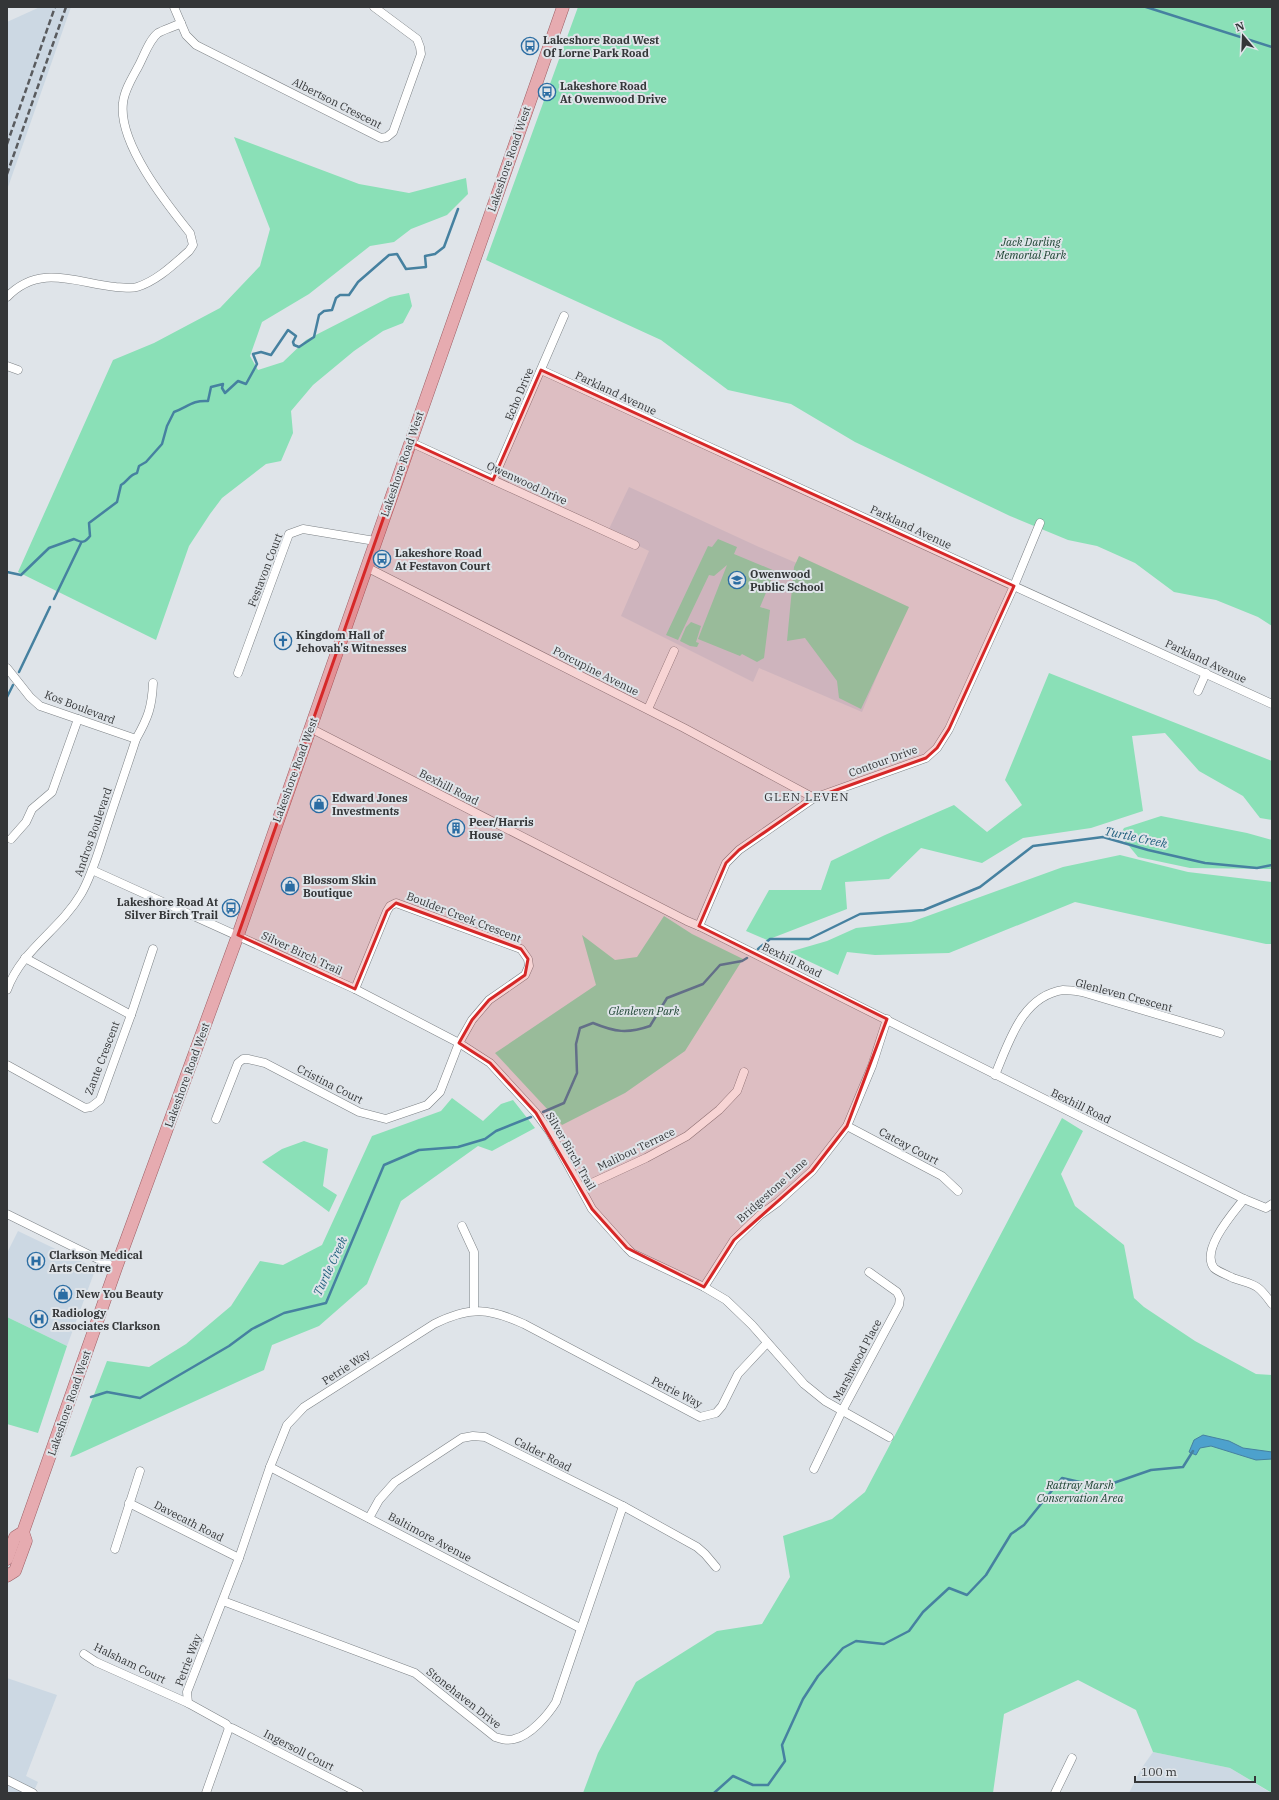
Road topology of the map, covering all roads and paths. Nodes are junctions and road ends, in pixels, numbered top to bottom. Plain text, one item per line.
1 (174, 7) edge
2 (374, 7) edge
3 (563, 7) edge
4 (181, 23) junction
5 (7, 297) edge
6 (564, 316) dead end
7 (7, 366) edge
8 (18, 370) dead end
9 (541, 370) junction
10 (410, 442) junction
11 (493, 480) junction
12 (1040, 523) dead end
13 (375, 541) junction
14 (635, 545) dead end
15 (366, 567) junction
16 (1014, 586) junction
17 (674, 651) dead end
18 (7, 668) edge
19 (238, 673) dead end
20 (1206, 673) junction
21 (153, 683) dead end
22 (1198, 691) dead end
23 (1272, 704) edge
24 (648, 709) junction
25 (78, 719) junction
26 (310, 728) junction
27 (136, 739) junction
28 (814, 798) junction
29 (11, 839) dead end
30 (92, 870) junction
31 (699, 926) junction
32 (238, 935) junction
33 (154, 949) dead end
34 (25, 958) junction
35 (355, 989) junction
36 (7, 990) edge
37 (130, 1014) junction
38 (887, 1019) junction
39 (1220, 1033) dead end
40 (459, 1043) junction
41 (7, 1064) edge
42 (744, 1072) dead end
43 (995, 1075) junction
44 (216, 1119) dead end
45 (847, 1126) junction
46 (581, 1188) junction
47 (958, 1191) dead end
48 (1244, 1199) junction
49 (1269, 1206) edge
50 (7, 1214) edge
51 (462, 1226) dead end
52 (116, 1268) junction
53 (869, 1272) dead end
54 (704, 1287) junction
55 (1272, 1304) edge
56 (474, 1310) junction
57 (767, 1343) junction
58 (842, 1411) junction
59 (889, 1437) dead end
60 (270, 1467) junction
61 (814, 1469) dead end
62 (140, 1471) dead end
63 (129, 1503) junction
64 (622, 1506) junction
65 (369, 1518) junction
66 (23, 1532) junction
67 (115, 1549) dead end
68 (7, 1558) edge
69 (239, 1558) junction
70 (716, 1567) dead end
71 (7, 1576) edge
72 (223, 1601) junction
73 (580, 1628) junction
74 (84, 1654) dead end
75 (188, 1702) junction
76 (229, 1728) junction
77 (1072, 1758) dead end
78 (7, 1780) edge
79 (33, 1793) edge
80 (206, 1793) edge
81 (359, 1793) edge
82 (1055, 1793) edge

1 - 4 street, Albertson Crescent
2 - 4 street, Albertson Crescent
3 - 10 main road, Lakeshore Road West
4 - 5 street
6 - 9 street, Echo Drive
7 - 8 street
9 - 11 street, Echo Drive
9 - 16 street, Parkland Avenue
10 - 11 street, Owenwood Drive
10 - 13 main road, Lakeshore Road West
11 - 14 street, Owenwood Drive
12 - 16 street, Contour Drive
13 - 15 main road, Lakeshore Road West
13 - 19 street, Festavon Court
15 - 24 street, Porcupine Avenue
15 - 26 main road, Lakeshore Road West
16 - 20 street, Parkland Avenue
16 - 28 street, Contour Drive
17 - 24 street
18 - 25 street, Kos Boulevard
20 - 22 street
20 - 23 street, Parkland Avenue
21 - 27 street, Andros Boulevard
24 - 28 street, Porcupine Avenue
25 - 27 street, Kos Boulevard
25 - 29 street
26 - 31 street, Bexhill Road
26 - 32 main road, Lakeshore Road West
27 - 30 street, Andros Boulevard
28 - 31 street, Contour Drive
30 - 32 street, Silver Birch Trail
30 - 34 street, Andros Boulevard
31 - 38 street, Bexhill Road
32 - 35 street, Silver Birch Trail
32 - 52 main road, Lakeshore Road West
33 - 37 street
34 - 36 street, Andros Boulevard
34 - 37 street, Zante Crescent
35 - 40 street, Silver Birch Trail
35 - 40 street, Boulder Creek Crescent
37 - 41 street, Zante Crescent
38 - 43 street, Bexhill Road
38 - 45 street, Bridgestone Lane
39 - 43 street, Glenleven Crescent
40 - 44 street, Cristina Court
40 - 46 street, Silver Birch Trail
42 - 46 street, Malibou Terrace
43 - 48 street, Bexhill Road
45 - 47 street, Catcay Court
45 - 54 street, Bridgestone Lane
46 - 54 street, Silver Birch Trail
48 - 49 street, Bexhill Road
48 - 55 street
50 - 52 street
51 - 56 street
52 - 66 main road, Lakeshore Road West
53 - 58 street, Marshwood Place
54 - 57 street, Silver Birch Trail
56 - 57 street, Petrie Way
56 - 60 street, Petrie Way
57 - 58 street, Silver Birch Trail
58 - 59 street, Silver Birch Trail
58 - 61 street, Marshwood Place
60 - 65 street, Baltimore Avenue
60 - 69 street, Petrie Way
62 - 63 street
63 - 67 street
63 - 69 street, Davecath Road
64 - 65 street, Calder Road
64 - 70 street, Calder Road
64 - 73 street, Stonehaven Drive
65 - 73 street, Baltimore Avenue
66 - 68 main road, Lakeshore Road West
66 - 71 main road, Lakeshore Road West
69 - 72 street, Petrie Way
72 - 73 street, Stonehaven Drive
72 - 75 street, Petrie Way
74 - 75 street, Halsham Court
75 - 76 street, Petrie Way
76 - 80 street
76 - 81 street, Ingersoll Court
77 - 82 street
78 - 79 street

